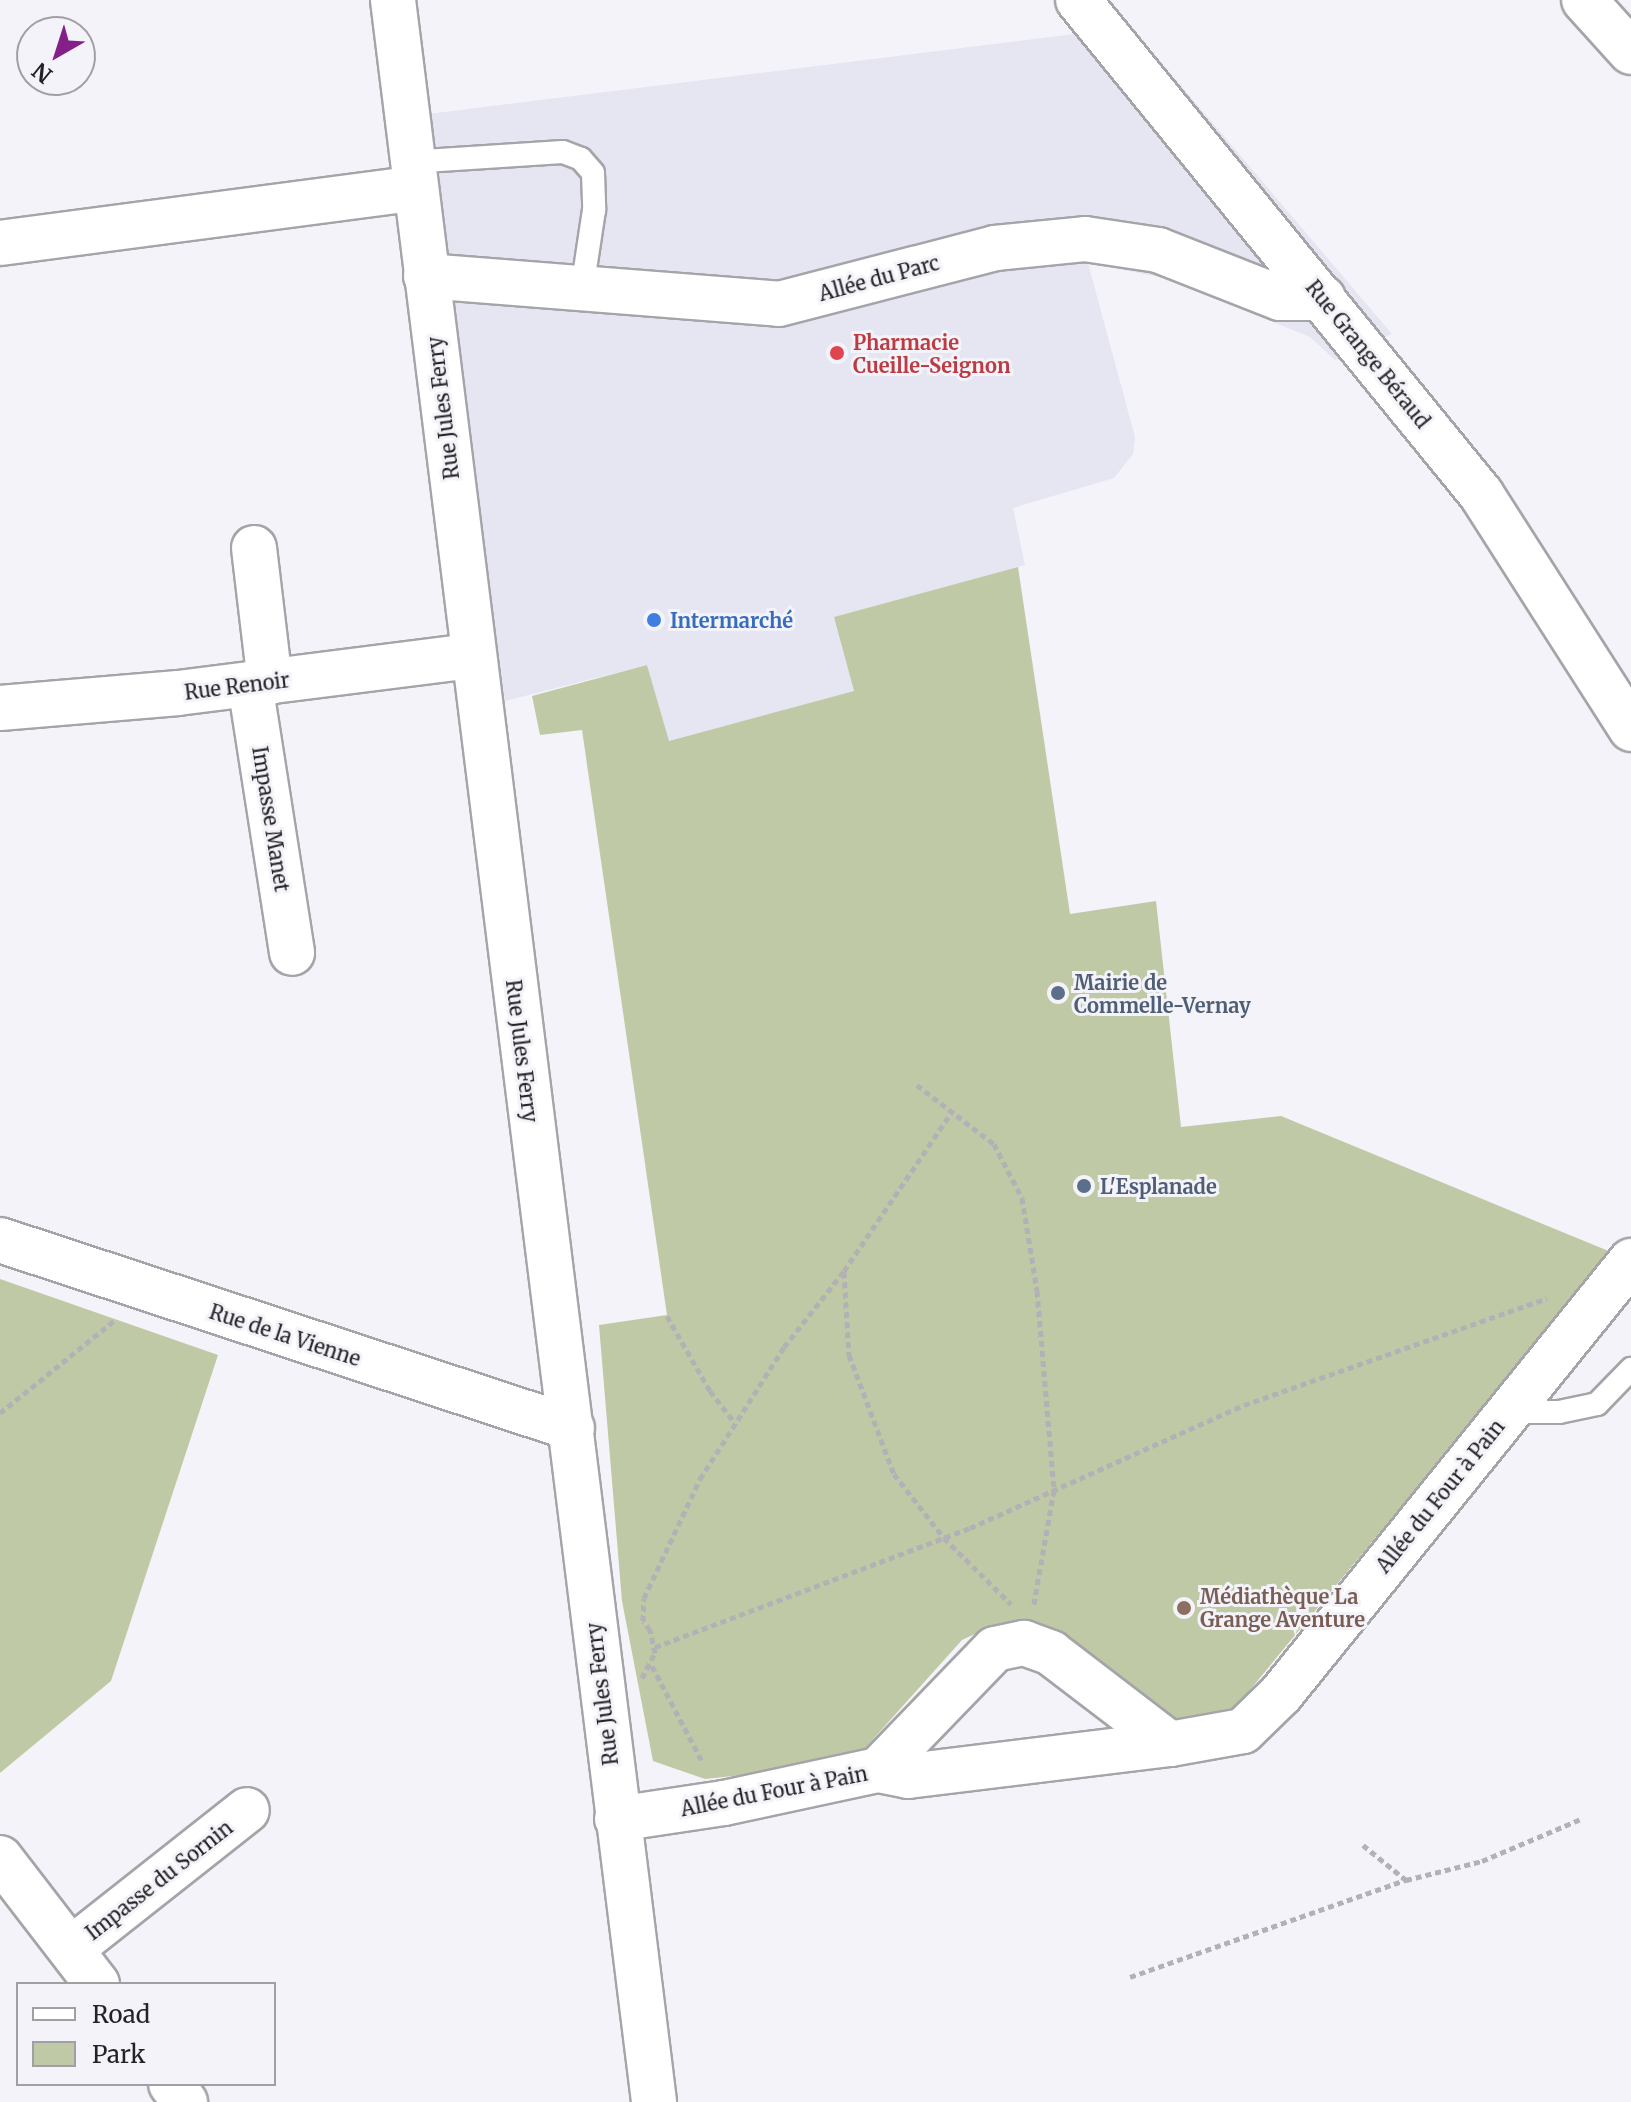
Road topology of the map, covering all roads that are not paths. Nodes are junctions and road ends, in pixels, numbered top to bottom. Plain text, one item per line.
1 (393, 0) edge
2 (1078, 0) edge
3 (1584, 0) edge
4 (1631, 52) edge
5 (411, 176) junction
6 (0, 243) edge
7 (426, 276) junction
8 (582, 289) junction
9 (1323, 298) junction
10 (254, 548) dead end
11 (472, 656) junction
12 (260, 683) junction
13 (0, 708) edge
14 (1631, 729) edge
15 (292, 953) dead end
16 (0, 1240) edge
17 (1628, 1279) edge
18 (1631, 1369) edge
19 (1510, 1412) junction
20 (572, 1428) junction
21 (1170, 1744) junction
22 (878, 1770) junction
23 (247, 1810) dead end
24 (617, 1819) junction
25 (0, 1858) edge
26 (71, 1949) junction
27 (96, 1982) edge
28 (173, 2086) edge
29 (185, 2102) edge
30 (654, 2102) edge

1 - 5 street, Rue Jules Ferry
2 - 9 street, Rue Grange Béraud
3 - 4 street
5 - 6 street
5 - 7 street, Rue Jules Ferry
5 - 8 lane
7 - 8 street, Allée du Parc
7 - 11 street, Rue Jules Ferry
8 - 9 street, Allée du Parc
9 - 14 street, Rue Grange Béraud
10 - 12 street, Impasse Manet
11 - 12 street, Rue Renoir
11 - 20 street, Rue Jules Ferry
12 - 13 street, Rue Renoir
12 - 15 street, Impasse Manet
16 - 20 street, Rue de la Vienne
17 - 19 street, Allée du Four à Pain
18 - 19 lane
19 - 21 street, Allée du Four à Pain
20 - 24 street, Rue Jules Ferry
21 - 22 street
21 - 22 street, Allée du Four à Pain
22 - 24 street, Allée du Four à Pain
23 - 26 street, Impasse du Sornin
24 - 30 street, Rue Jules Ferry
25 - 26 street
26 - 27 street
28 - 29 street

